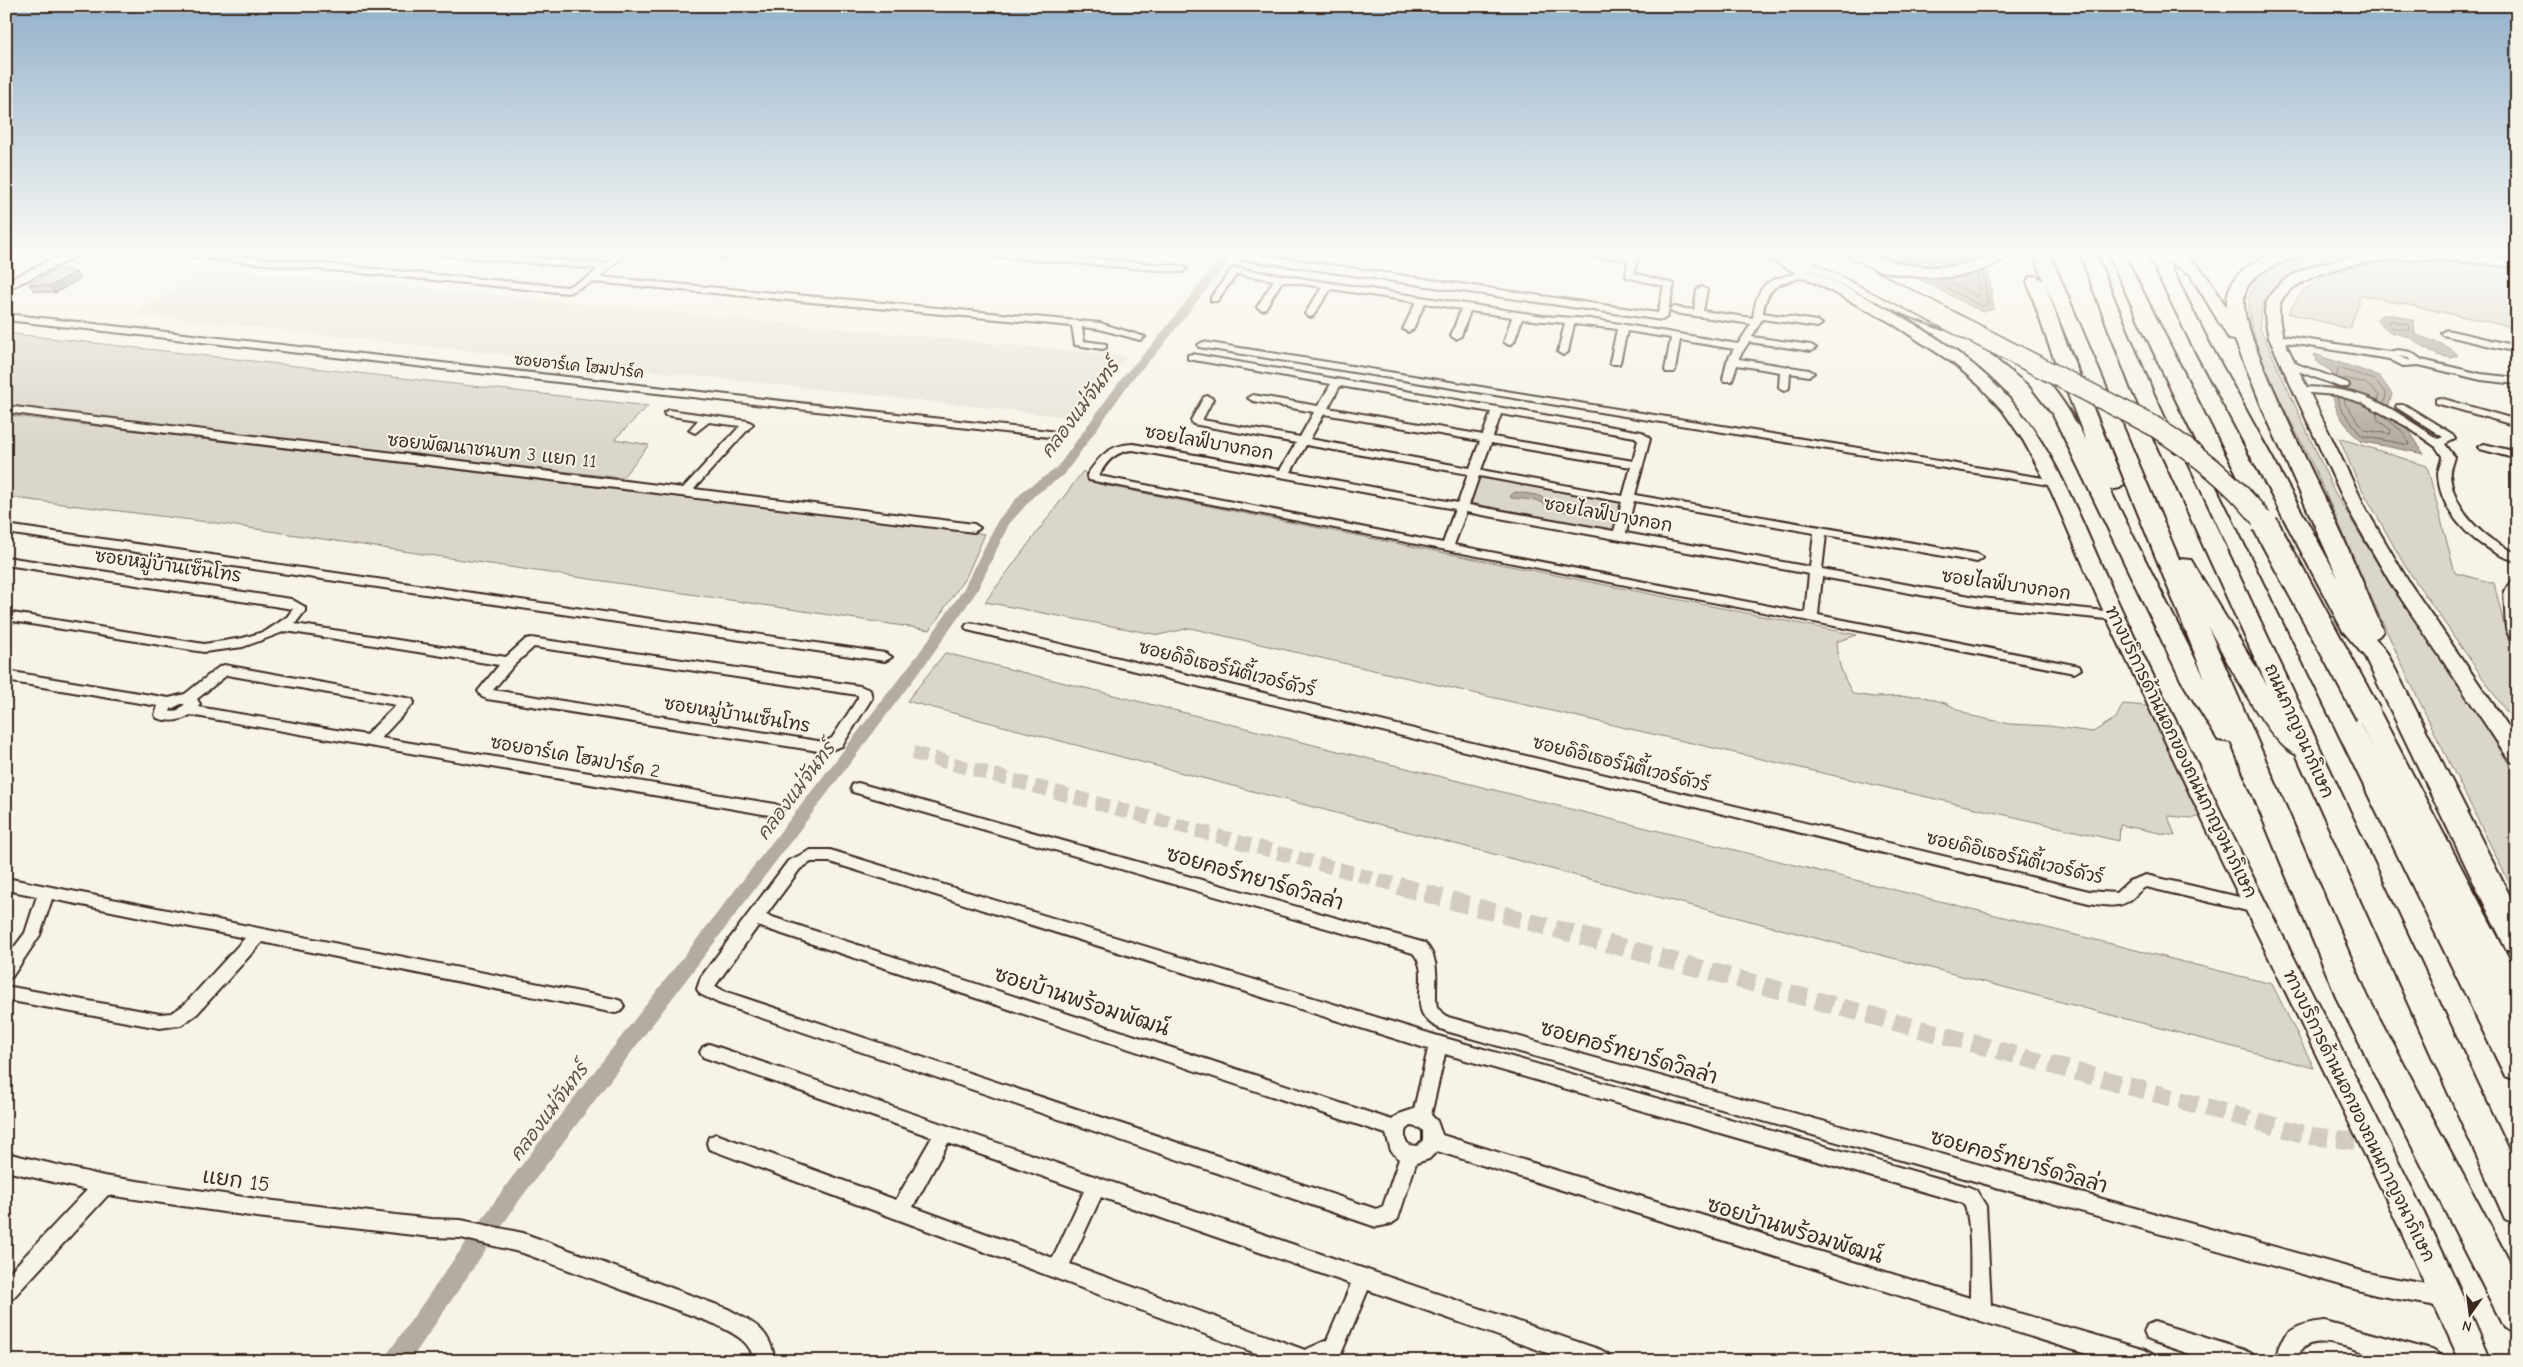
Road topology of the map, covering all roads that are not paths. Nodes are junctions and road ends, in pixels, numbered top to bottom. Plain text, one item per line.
1 (1518, 315) edge
2 (972, 316) edge
3 (1414, 316) edge
4 (1463, 316) edge
5 (1524, 316) edge
6 (1726, 316) edge
7 (1758, 316) edge
8 (1884, 316) edge
9 (1926, 316) edge
10 (1941, 316) edge
11 (2048, 316) edge
12 (2067, 316) edge
13 (2112, 316) edge
14 (2146, 316) edge
15 (2187, 316) edge
16 (2224, 316) edge
17 (2236, 316) edge
18 (2271, 316) edge
19 (6, 317) edge
20 (1929, 317) joint
21 (1758, 319) junction
22 (1570, 322) junction
23 (1817, 324) dead end
24 (1077, 326) junction
25 (1408, 329) dead end
26 (1622, 329) junction
27 (2447, 333) dead end
28 (1140, 336) dead end
29 (1456, 336) dead end
30 (1676, 337) junction
31 (2276, 338) junction
32 (1509, 342) dead end
33 (1743, 343) junction
34 (1203, 345) dead end
35 (1102, 346) dead end
36 (1811, 348) dead end
37 (2517, 349) edge
38 (1563, 352) dead end
39 (1192, 358) dead end
40 (1615, 362) dead end
41 (1732, 362) junction
42 (2254, 364) junction
43 (2289, 364) junction
44 (1785, 369) junction
45 (1670, 370) dead end
46 (1809, 373) dead end
47 (1728, 380) dead end
48 (2515, 381) edge
49 (1337, 382) junction
50 (2327, 386) junction
51 (1784, 388) dead end
52 (2301, 390) junction
53 (1253, 398) dead end
54 (1208, 399) dead end
55 (2440, 401) dead end
56 (2391, 406) joint
57 (6, 409) edge
58 (1321, 410) junction
59 (1497, 410) junction
60 (668, 413) dead end
61 (707, 418) junction
62 (2517, 423) edge
63 (695, 430) dead end
64 (1058, 435) dead end
65 (1487, 439) junction
66 (1304, 441) junction
67 (2484, 447) dead end
68 (2517, 456) edge
69 (1637, 465) junction
70 (1475, 472) junction
71 (1284, 474) junction
72 (2056, 483) junction
73 (686, 490) junction
74 (1629, 498) junction
75 (1462, 507) junction
76 (2150, 516) junction
77 (6, 528) edge
78 (974, 528) dead end
79 (1820, 530) junction
80 (1619, 535) junction
81 (1447, 548) junction
82 (2132, 556) junction
83 (2517, 557) edge
84 (1977, 558) dead end
85 (6, 561) edge
86 (1817, 571) junction
87 (2517, 584) edge
88 (6, 616) edge
89 (2115, 616) junction
90 (1811, 618) junction
91 (286, 627) junction
92 (972, 627) dead end
93 (2516, 633) edge
94 (2375, 653) junction
95 (885, 657) dead end
96 (509, 662) junction
97 (2074, 669) dead end
98 (6, 676) edge
99 (188, 704) junction
100 (369, 741) junction
101 (2517, 756) edge
102 (2315, 768) junction
103 (858, 788) dead end
104 (2263, 789) junction
105 (776, 810) dead end
106 (6, 884) edge
107 (46, 892) junction
108 (2256, 907) junction
109 (755, 918) junction
110 (258, 935) junction
111 (2517, 940) edge
112 (6, 972) edge
113 (6, 993) edge
114 (2517, 1005) edge
115 (615, 1006) dead end
116 (1438, 1044) junction
117 (709, 1052) dead end
118 (2517, 1066) edge
119 (1421, 1120) junction
120 (1395, 1129) junction
121 (943, 1135) junction
122 (1433, 1141) junction
123 (716, 1142) dead end
124 (1410, 1153) junction
125 (6, 1162) edge
126 (104, 1185) junction
127 (1096, 1186) junction
128 (2517, 1207) edge
129 (900, 1211) junction
130 (1058, 1269) junction
131 (1363, 1279) junction
132 (6, 1291) edge
133 (2449, 1298) junction
134 (1981, 1312) junction
135 (2517, 1314) edge
136 (2154, 1332) dead end
137 (765, 1361) edge
138 (1306, 1361) edge
139 (1601, 1361) edge
140 (2145, 1361) edge
141 (2245, 1361) edge
142 (2286, 1361) edge
143 (2430, 1361) edge
144 (2476, 1361) edge

1 - 32 street
2 - 24 street
3 - 25 street
4 - 29 street
5 - 22 street
6 - 21 street
7 - 21 street
8 - 72 main road, ทางบริการด้านนอกของถนนกาญจนาภิเษก
9 - 20 highway
10 - 114 highway, bridge
11 - 82 highway
12 - 76 highway
13 - 102 highway, ถนนกาญจนาภิเษก
14 - 118 highway
15 - 94 highway
16 - 42 highway
17 - 42 highway
18 - 31 main road
19 - 64 street, ซอยอาร์เค โฮมปาร์ค
20 - 82 highway
21 - 23 street
21 - 33 street
22 - 26 street
22 - 38 street
24 - 28 street
24 - 35 street
26 - 30 street
26 - 40 street
27 - 37 street
30 - 33 street
30 - 45 street
31 - 43 main road
31 - 48 street
33 - 36 street
33 - 41 street
34 - 72 street
39 - 49 street
41 - 44 street
41 - 47 street
42 - 94 highway
43 - 50 street
43 - 52 main road
44 - 46 street
44 - 51 street
49 - 58 street
49 - 59 street
50 - 52 street
50 - 56 street
52 - 101 main road
53 - 58 street
54 - 66 street
55 - 62 street
56 - 83 street
57 - 73 street, ซอยพัฒนาชนบท 3 แยก 11
58 - 65 street
58 - 66 street
59 - 65 street
59 - 69 street
60 - 61 street
61 - 63 street
61 - 73 street
65 - 69 street
65 - 70 street
66 - 70 street
66 - 71 street
67 - 68 street
69 - 74 street
70 - 74 street
70 - 75 street
71 - 75 street, ซอยไลฟ์บางกอก
71 - 81 street, ซอยไลฟ์บางกอก
72 - 89 main road, ทางบริการด้านนอกของถนนกาญจนาภิเษก
73 - 78 street, ซอยพัฒนาชนบท 3 แยก 11
74 - 79 street
74 - 80 street
75 - 80 street, ซอยไลฟ์บางกอก
75 - 81 street
76 - 102 highway
76 - 104 highway
77 - 95 street
79 - 84 street
79 - 86 street
80 - 86 street, ซอยไลฟ์บางกอก
81 - 90 street
82 - 104 highway
85 - 91 street, ซอยหมู่บ้านเซ็นโทร
86 - 89 street, ซอยไลฟ์บางกอก
86 - 90 street
87 - 93 street
88 - 91 street
89 - 108 main road, ทางบริการด้านนอกของถนนกาญจนาภิเษก
90 - 97 street
91 - 96 street
92 - 108 street, ซอยดิอิเธอร์นิตี้เวอร์ดัวร์
94 - 111 highway
96 - 96 street, ซอยหมู่บ้านเซ็นโทร
98 - 99 street, ซอยอาร์เค โฮมปาร์ค 2
99 - 100 street, ซอยอาร์เค โฮมปาร์ค 2
99 - 100 street, ซอยอาร์เค โฮมปาร์ค 2
100 - 105 street, ซอยอาร์เค โฮมปาร์ค 2
102 - 128 highway, ถนนกาญจนาภิเษก
103 - 133 street, ซอยคอร์ทยาร์ดวิลล่า
104 - 135 highway
106 - 107 street
107 - 110 street
107 - 112 street
108 - 133 main road, ทางบริการด้านนอกของถนนกาญจนาภิเษก
109 - 116 street
109 - 120 street, ซอยบ้านพร้อมพัฒน์
109 - 124 street
110 - 113 street
110 - 115 street
116 - 119 street
116 - 134 street
117 - 121 street
119 - 120 street
119 - 122 street
120 - 124 street
121 - 127 street
121 - 129 street
122 - 124 street
122 - 134 street, ซอยบ้านพร้อมพัฒน์
123 - 129 street
125 - 126 street, แยก 15
126 - 132 street
126 - 137 street, แยก 15
127 - 130 street
127 - 131 street
129 - 130 street
130 - 138 street
131 - 138 street
131 - 139 street
133 - 144 main road, ทางบริการด้านนอกของถนนกาญจนาภิเษก
134 - 140 street, ซอยบ้านพร้อมพัฒน์
136 - 141 street
142 - 143 street

